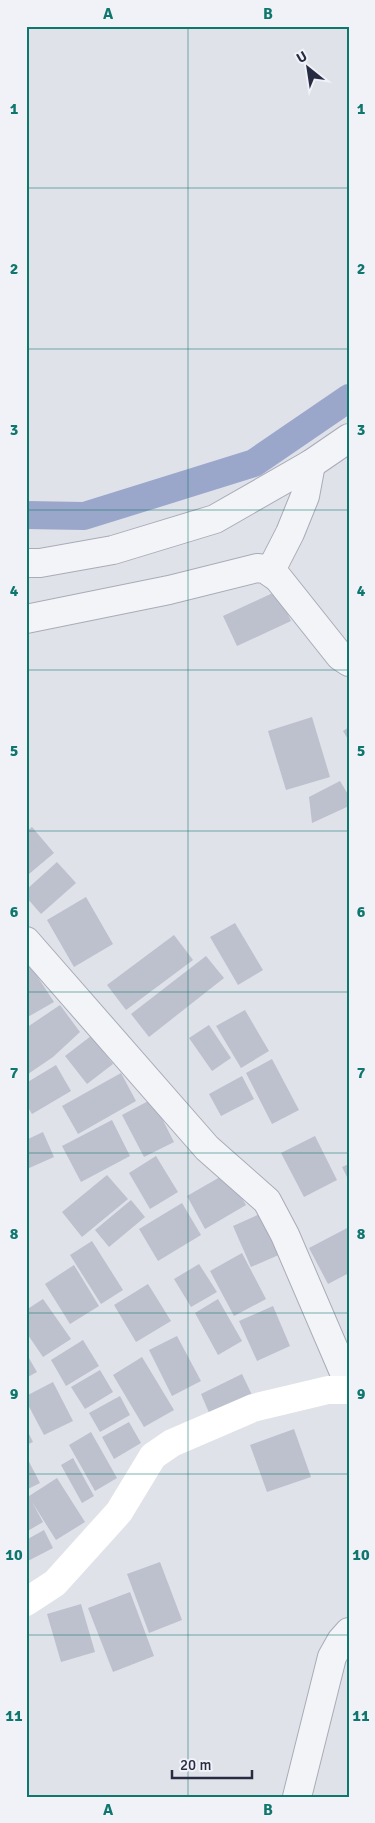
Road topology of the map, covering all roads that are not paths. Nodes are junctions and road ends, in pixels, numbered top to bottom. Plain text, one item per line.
1 (349, 438) edge
2 (311, 464) junction
3 (26, 563) edge
4 (270, 572) junction
5 (26, 618) edge
6 (349, 662) edge
7 (26, 941) edge
8 (349, 1384) edge
9 (349, 1390) edge
10 (26, 1602) edge
11 (349, 1632) edge
12 (297, 1797) edge

1 - 2 street
2 - 3 street
2 - 4 street
4 - 5 street
4 - 6 street
7 - 8 street
9 - 10 street
11 - 12 street

